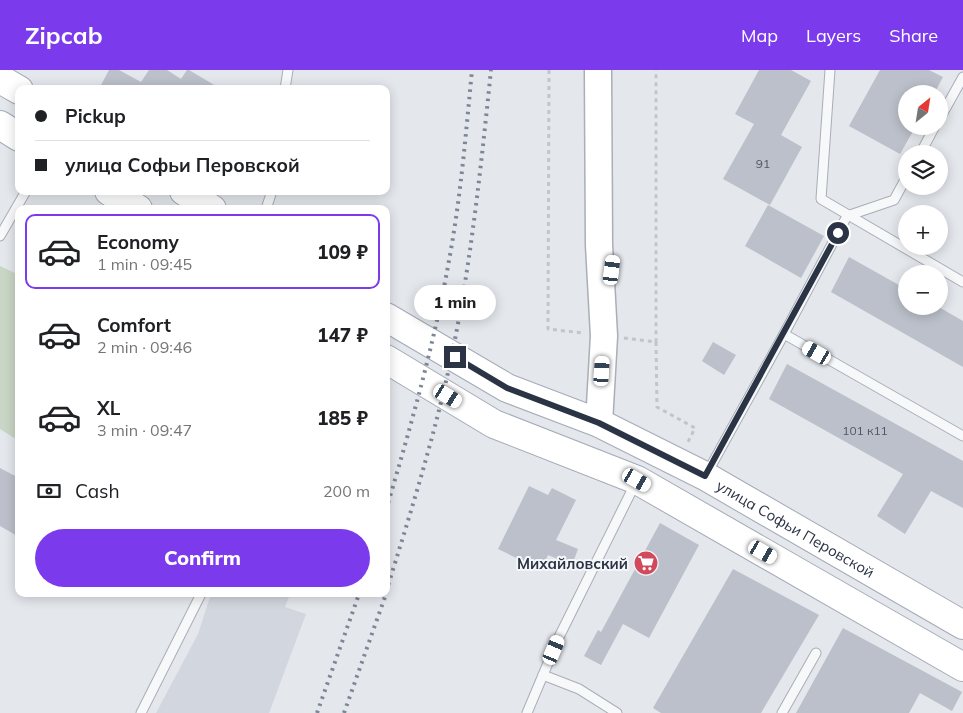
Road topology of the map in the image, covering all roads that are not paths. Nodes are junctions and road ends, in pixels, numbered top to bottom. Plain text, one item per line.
1 (288, 70) edge
2 (598, 70) edge
3 (614, 70) edge
4 (830, 70) edge
5 (963, 77) edge
6 (0, 79) edge
7 (286, 85) edge
8 (15, 88) edge
9 (948, 104) edge
10 (0, 125) edge
11 (15, 134) edge
12 (898, 193) edge
13 (115, 195) edge
14 (190, 195) edge
15 (132, 205) edge
16 (206, 205) edge
17 (15, 210) edge
18 (846, 216) junction
19 (0, 236) edge
20 (963, 282) edge
21 (390, 319) edge
22 (784, 334) junction
23 (604, 336) junction
24 (390, 361) edge
25 (599, 423) junction
26 (963, 436) edge
27 (705, 476) junction
28 (637, 480) junction
29 (199, 597) edge
30 (963, 625) edge
31 (816, 653) dead end
32 (963, 667) edge
33 (543, 675) junction
34 (615, 712) edge
35 (141, 713) edge
36 (527, 713) edge
37 (782, 713) edge

1 - 7 lane
2 - 23 street
3 - 23 street
4 - 18 lane
5 - 9 lane
6 - 8 main road
10 - 11 main road
12 - 18 lane
13 - 15 main road
14 - 16 main road
17 - 19 lane
18 - 20 lane
18 - 22 lane
21 - 25 main road, улица Софьи Перовской
22 - 26 lane
22 - 27 lane
23 - 25 street
24 - 28 main road
25 - 27 main road, улица Софьи Перовской
25 - 28 main road
27 - 30 main road, улица Софьи Перовской
28 - 32 main road
28 - 33 lane
29 - 35 lane
31 - 37 lane
33 - 34 lane
33 - 36 lane

